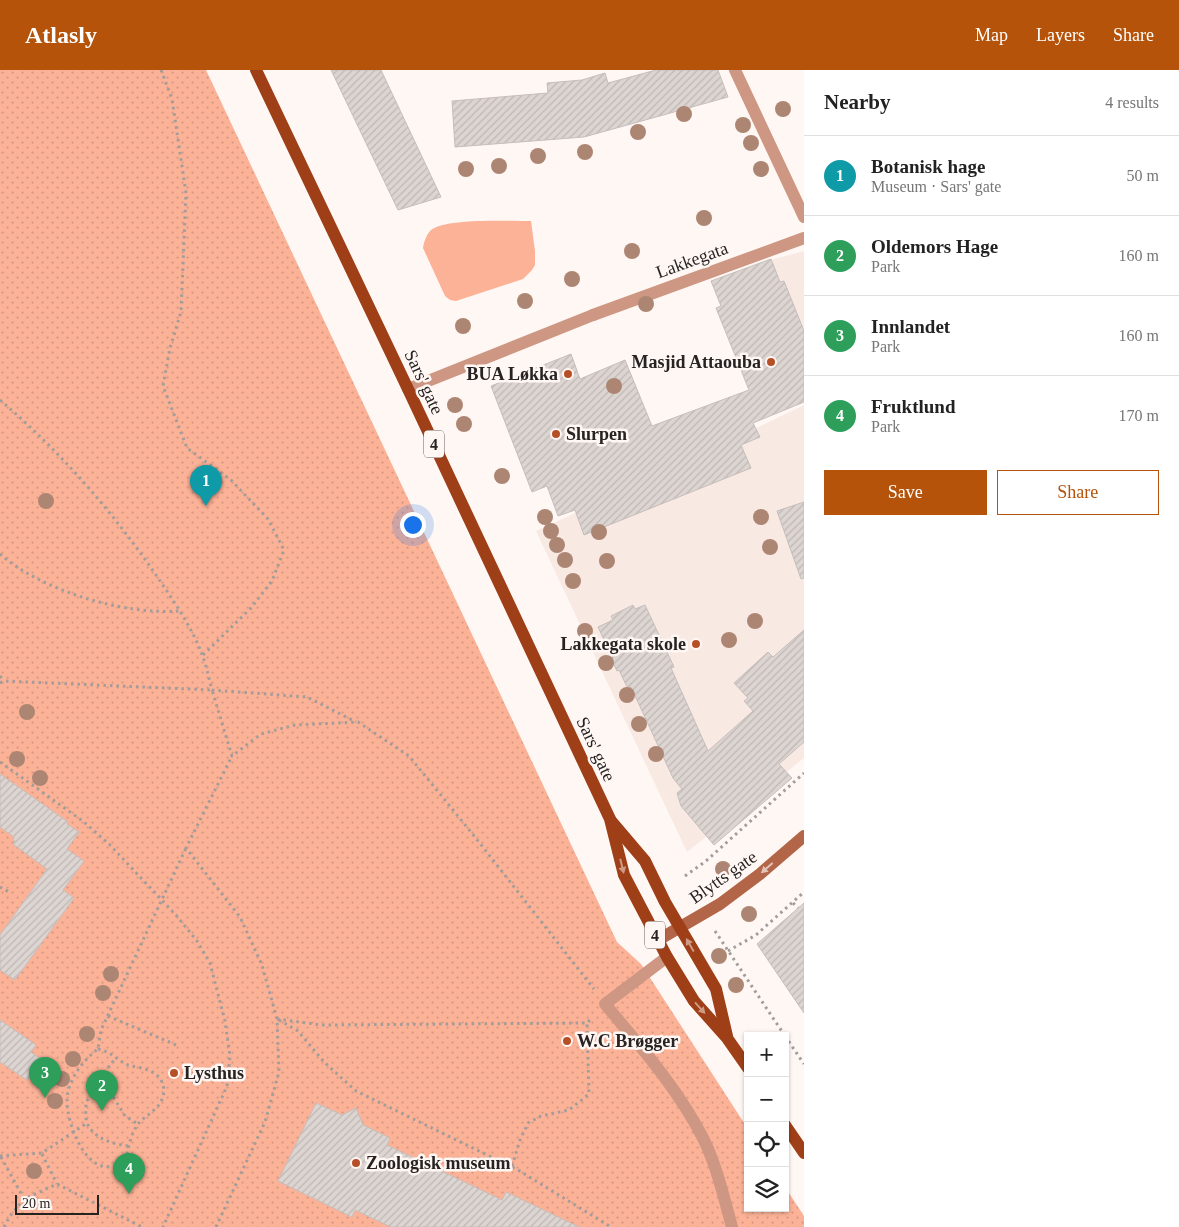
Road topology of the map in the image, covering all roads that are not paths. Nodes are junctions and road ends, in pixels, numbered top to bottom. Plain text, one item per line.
1 (256, 70) edge
2 (735, 70) edge
3 (804, 217) edge
4 (804, 238) edge
5 (408, 389) junction
6 (610, 819) junction
7 (804, 836) edge
8 (680, 927) junction
9 (658, 940) junction
10 (667, 957) junction
11 (727, 1038) junction
12 (744, 1062) edge
13 (789, 1131) edge
14 (804, 1153) edge
15 (732, 1227) edge

1 - 5 main road, Sars' gate / 4
2 - 3 street
4 - 5 street, Lakkegata
5 - 6 main road, Sars' gate / 4
6 - 8 main road, Sars' gate / 4
6 -> 9 main road, Sars' gate / 4
7 -> 8 street, Blytts gate
8 - 9 street, Blytts gate
11 -> 8 main road, Sars' gate / 4
9 - 10 main road, Sars' gate / 4
10 -> 11 main road, Sars' gate / 4
10 - 15 street
11 - 12 main road, Sars' gate / 4
13 - 14 main road

